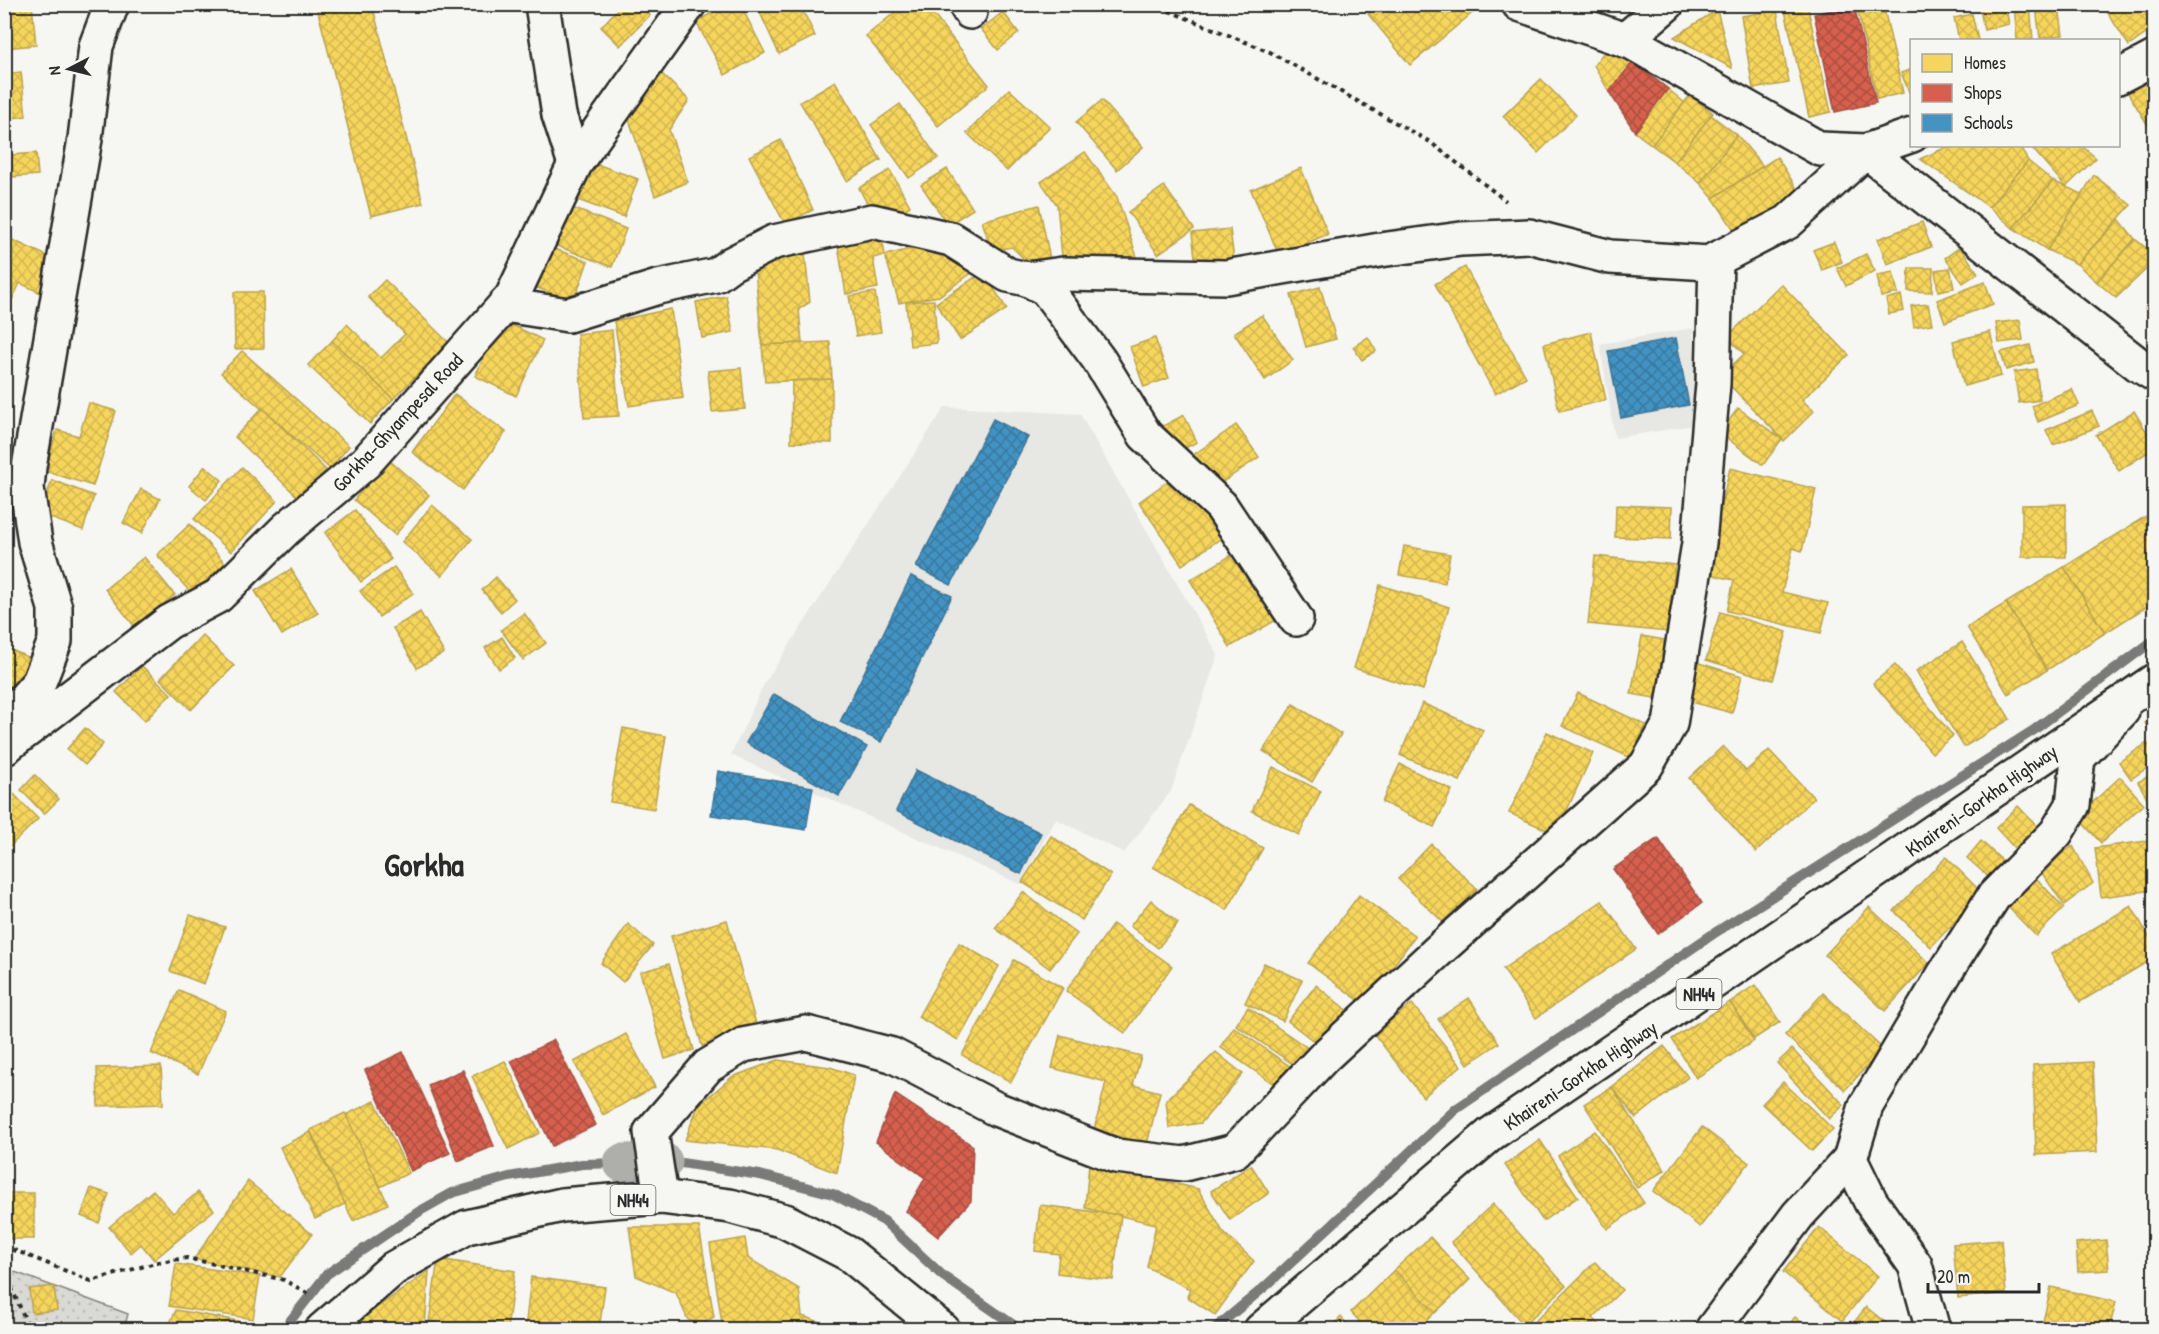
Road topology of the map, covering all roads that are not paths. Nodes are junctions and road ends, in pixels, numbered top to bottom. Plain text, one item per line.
1 (112, 4) edge
2 (542, 4) edge
3 (689, 4) edge
4 (1520, 4) edge
5 (1667, 4) edge
6 (1625, 40) junction
7 (2154, 58) edge
8 (2120, 76) edge
9 (1910, 135) edge
10 (1866, 151) junction
11 (575, 164) junction
12 (1716, 259) junction
13 (1027, 279) junction
14 (506, 305) junction
15 (2154, 374) edge
16 (16, 460) edge
17 (1296, 619) dead end
18 (2148, 686) edge
19 (5, 748) edge
20 (1850, 1159) junction
21 (661, 1197) junction
22 (332, 1320) edge
23 (943, 1329) edge
24 (1261, 1329) edge
25 (1712, 1329) edge
26 (1933, 1329) edge

1 - 16 street
2 - 11 street
3 - 11 street, Gorkha-Ghyampesal Road
4 - 6 street
5 - 6 street
6 - 10 street
7 - 8 street
9 - 10 street
10 - 12 street
10 - 15 street
11 - 14 street, Gorkha-Ghyampesal Road
12 - 13 street
12 - 21 street
13 - 14 street
13 - 17 street
14 - 19 street, Gorkha-Ghyampesal Road
16 - 19 street
18 - 20 street
18 - 24 street, Khaireni-Gorkha Highway / NH44
20 - 25 street
20 - 26 street
21 - 22 street, NH44
21 - 23 street, NH44

